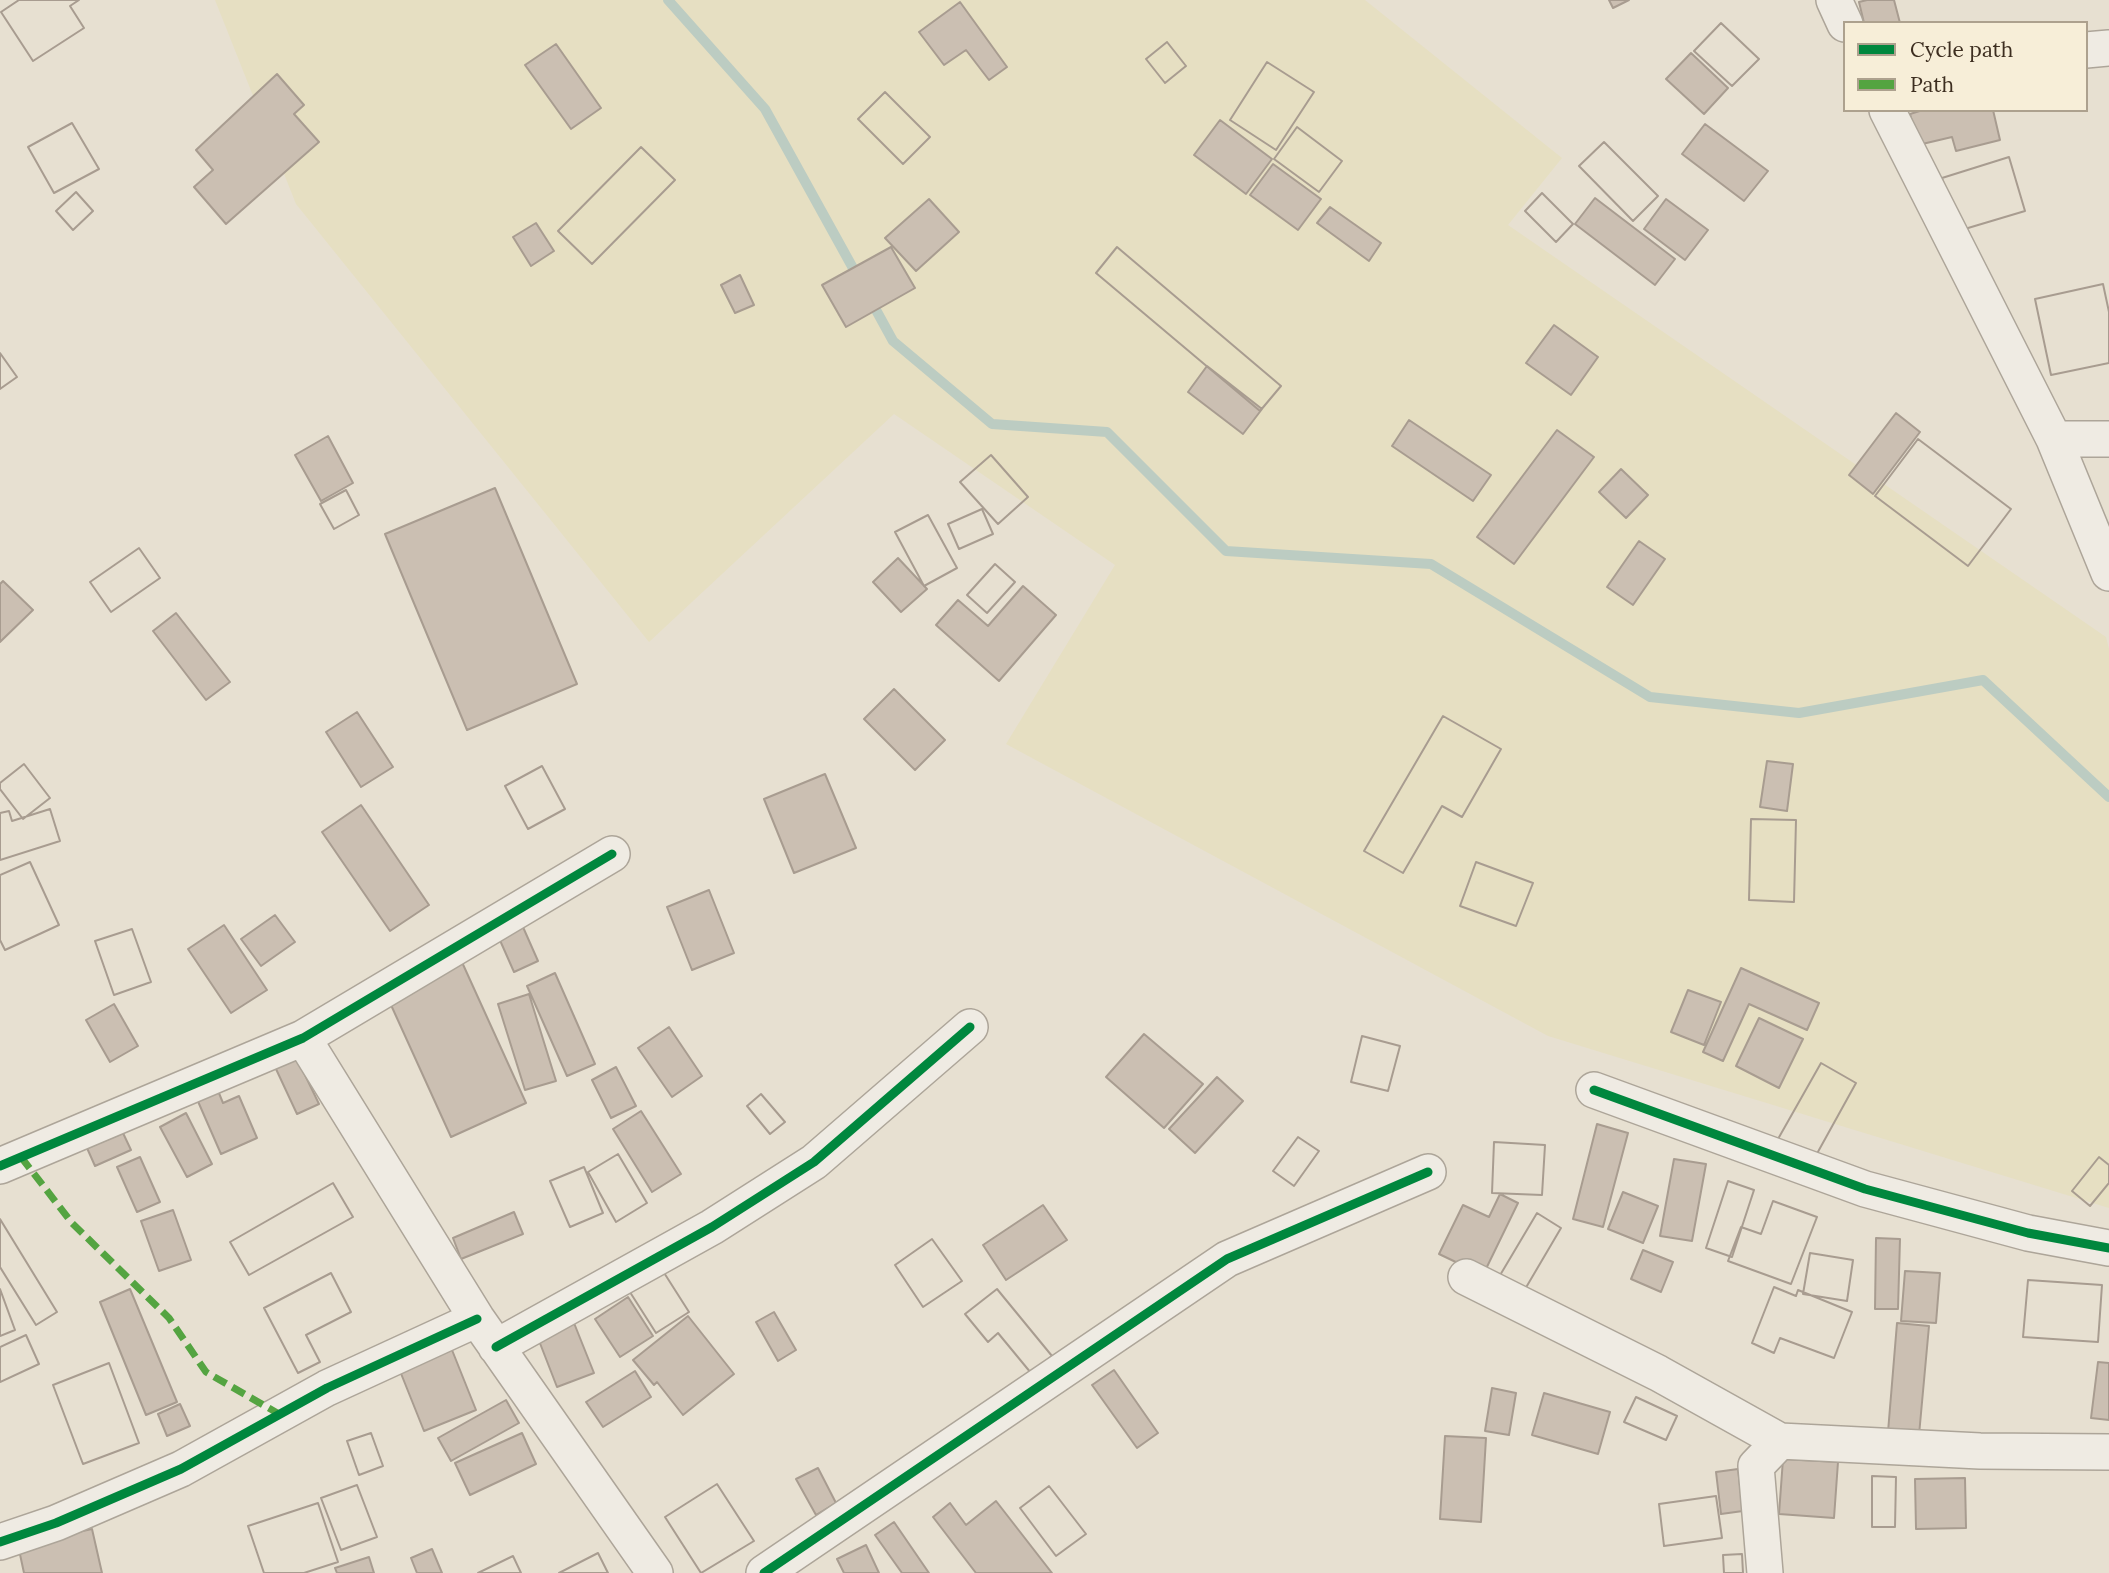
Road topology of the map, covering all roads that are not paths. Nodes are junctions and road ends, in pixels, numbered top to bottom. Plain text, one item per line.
1 (1834, 0) edge
2 (1844, 21) edge
3 (2109, 48) edge
4 (2088, 50) edge
5 (1888, 112) edge
6 (2054, 439) junction
7 (2109, 439) edge
8 (2109, 573) edge
9 (612, 854) dead end
10 (970, 1027) dead end
11 (303, 1038) junction
12 (1594, 1090) dead end
13 (0, 1166) edge
14 (1429, 1172) dead end
15 (2109, 1248) edge
16 (1466, 1277) dead end
17 (486, 1333) junction
18 (1780, 1441) junction
19 (2109, 1451) edge
20 (0, 1542) edge
21 (655, 1573) edge
22 (764, 1573) edge
23 (1765, 1573) edge

1 - 2 street
3 - 4 street
5 - 6 street
6 - 7 street
6 - 8 street
9 - 11 street
10 - 17 street
11 - 13 street
11 - 17 street
12 - 15 street
14 - 22 street
16 - 18 street
17 - 20 street
17 - 21 street
18 - 19 street
18 - 23 street

